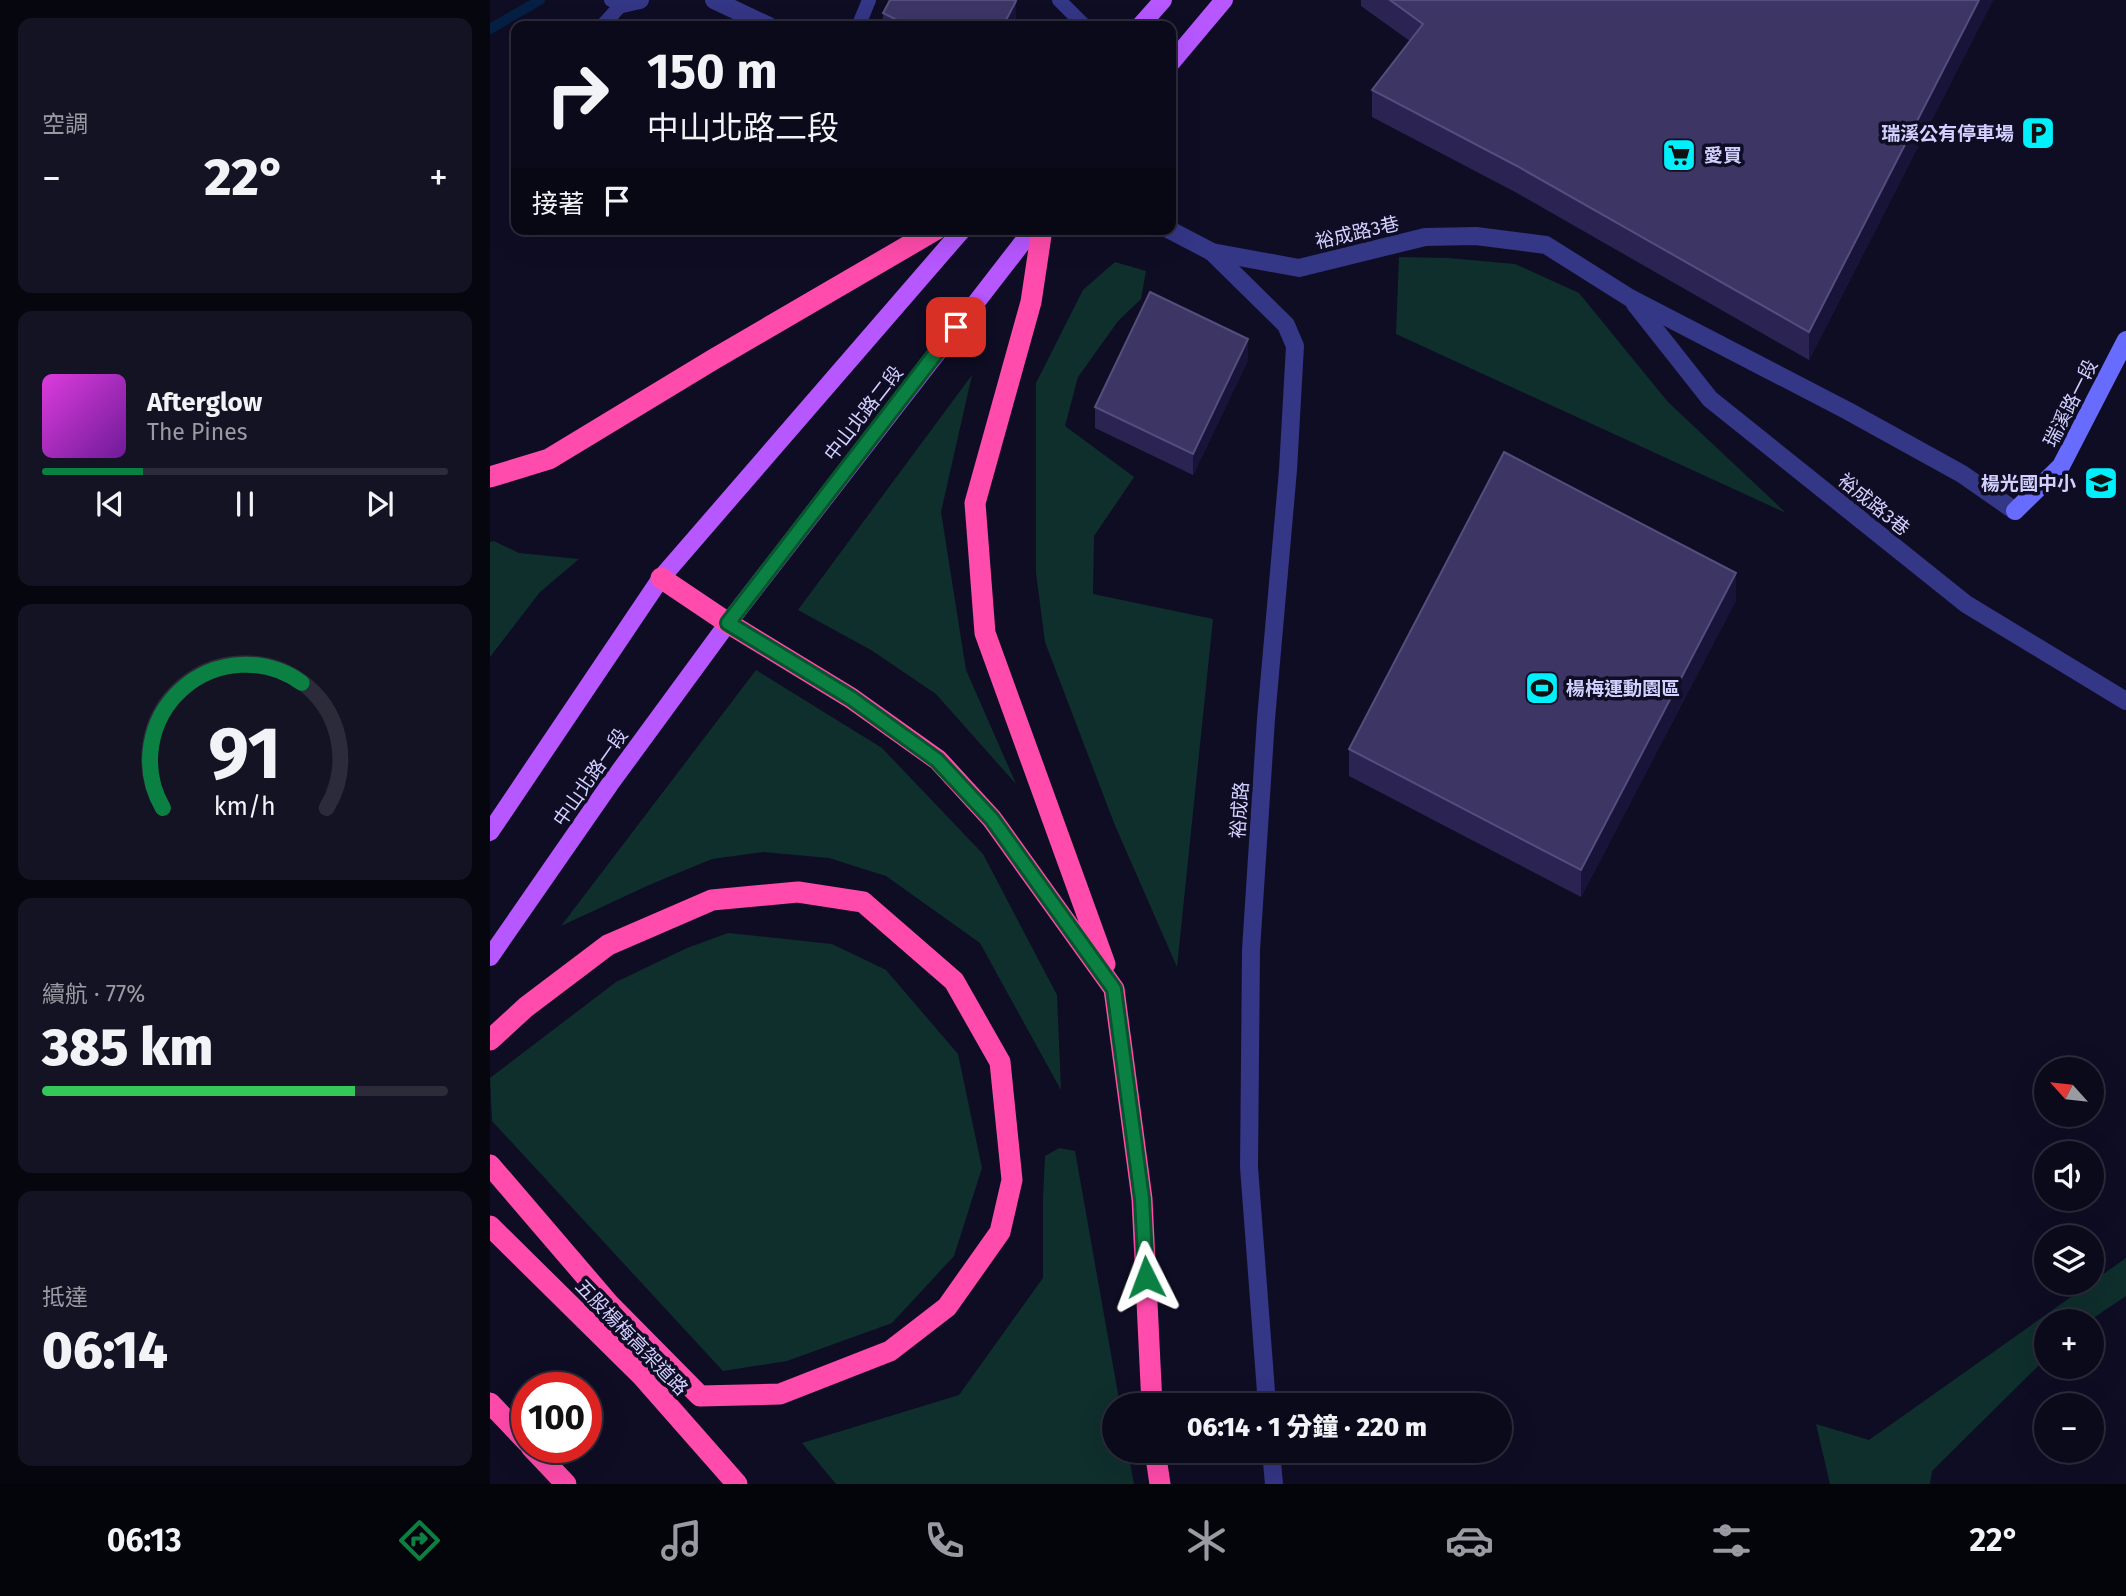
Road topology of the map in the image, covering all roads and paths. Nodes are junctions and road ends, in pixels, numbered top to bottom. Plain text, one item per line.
1 (640, 0) edge
2 (714, 0) edge
3 (870, 0) edge
4 (1059, 0) edge
5 (1163, 0) edge
6 (1224, 0) edge
7 (616, 2) edge
8 (605, 21) edge
9 (758, 21) edge
10 (860, 21) edge
11 (1080, 21) edge
12 (1144, 21) edge
13 (1176, 57) edge
14 (1176, 233) edge
15 (927, 235) edge
16 (958, 235) edge
17 (1028, 235) edge
18 (1041, 235) edge
19 (1212, 252) junction
20 (1630, 299) junction
21 (2126, 340) edge
22 (490, 477) edge
23 (2015, 511) joint
24 (661, 578) junction
25 (728, 623) junction
26 (2126, 701) edge
27 (490, 832) edge
28 (490, 957) edge
29 (1114, 989) junction
30 (490, 1040) edge
31 (490, 1165) edge
32 (490, 1226) edge
33 (1152, 1393) edge
34 (1266, 1393) edge
35 (490, 1403) edge
36 (511, 1425) edge
37 (546, 1463) edge
38 (1157, 1463) edge
39 (1272, 1463) edge
40 (566, 1484) edge
41 (737, 1484) edge
42 (1160, 1484) edge
43 (1273, 1484) edge

1 - 7 street
2 - 9 street
3 - 10 lane
4 - 11 lane
5 - 12 main road
6 - 13 main road
7 - 8 lane
14 - 19 street, 裕成路3巷
15 - 22 highway
16 - 24 main road
17 - 25 main road, 中山北路二段
18 - 29 highway
19 - 20 street, 裕成路3巷
19 - 34 street, 裕成路
20 - 23 street, 裕成路3巷
20 - 26 street, 裕成路3巷
21 - 23 street, 瑞溪路一段
24 - 25 highway
24 - 27 main road
25 - 28 main road, 中山北路一段
25 - 29 highway
29 - 33 highway
30 - 31 highway
32 - 41 highway, 五股楊梅高架道路
35 - 36 highway
37 - 40 highway
38 - 42 highway
39 - 43 street

